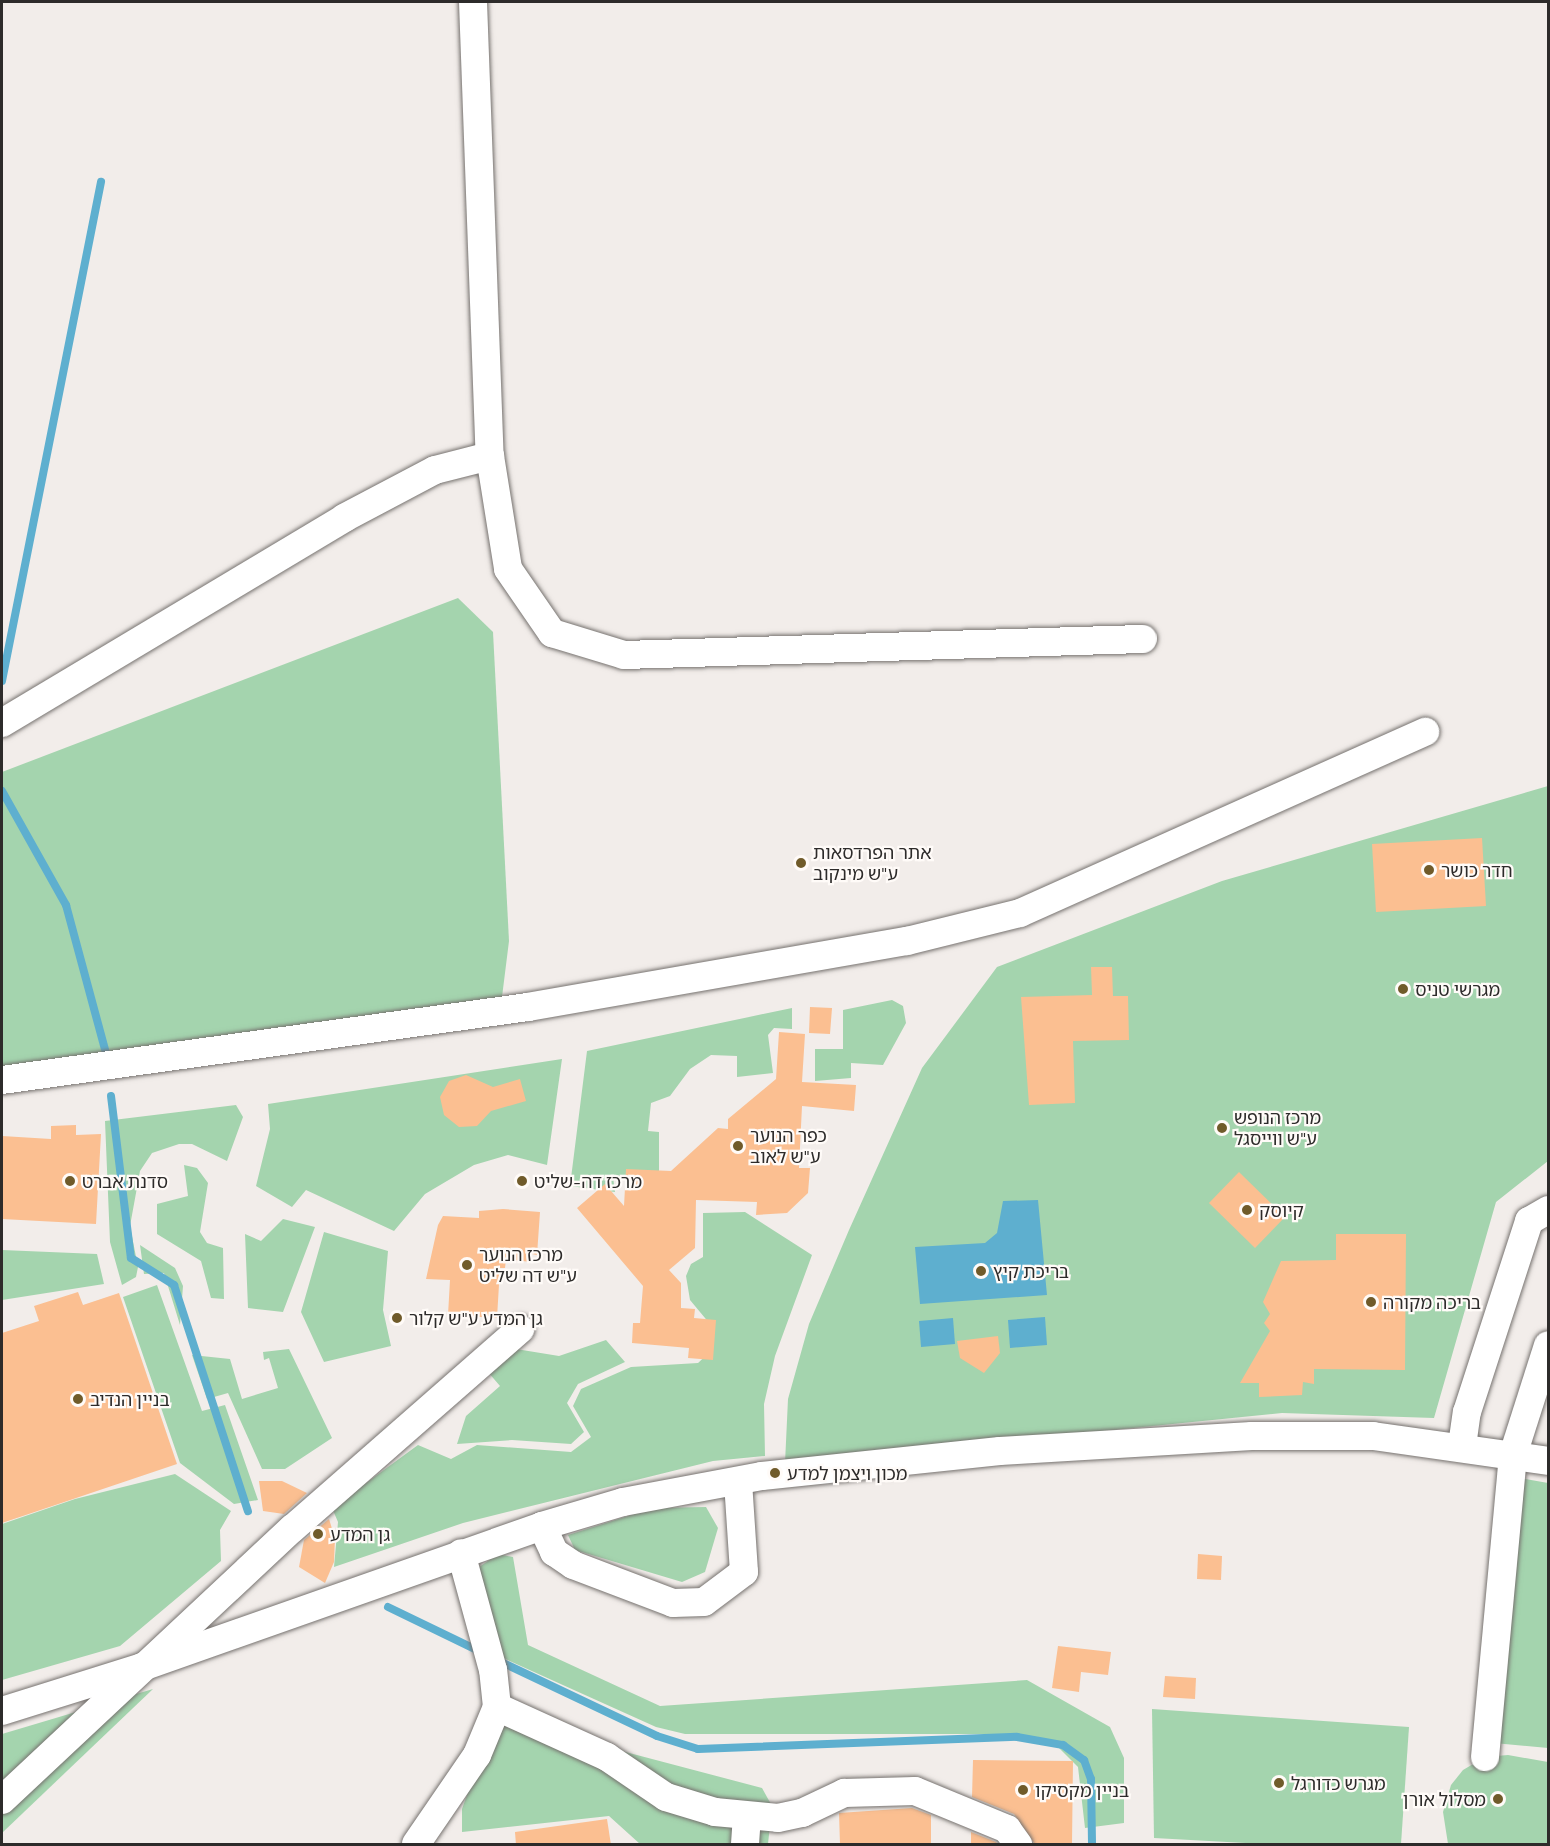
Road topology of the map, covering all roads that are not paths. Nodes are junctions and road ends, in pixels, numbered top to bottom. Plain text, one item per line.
1 (473, 2) edge
2 (490, 456) junction
3 (1143, 639) dead end
4 (2, 723) edge
5 (1425, 732) dead end
6 (2, 1080) edge
7 (1548, 1210) edge
8 (520, 1329) dead end
9 (1548, 1345) edge
10 (1462, 1446) junction
11 (1513, 1455) junction
12 (1548, 1461) edge
13 (738, 1481) junction
14 (542, 1526) junction
15 (461, 1552) junction
16 (142, 1667) junction
17 (497, 1707) junction
18 (2, 1711) edge
19 (1485, 1757) dead end
20 (2, 1800) edge
21 (747, 1816) junction
22 (416, 1845) edge
23 (745, 1845) edge
24 (1018, 1845) edge

1 - 2 street
2 - 3 street
2 - 4 street
5 - 6 street
7 - 10 street
8 - 16 street
9 - 11 street
10 - 11 street
10 - 13 street
11 - 12 street
11 - 19 street
13 - 14 street
13 - 14 street
14 - 15 street
15 - 16 street
15 - 17 street
16 - 18 street
16 - 20 street
17 - 21 street
17 - 22 street
21 - 23 street
21 - 24 street

